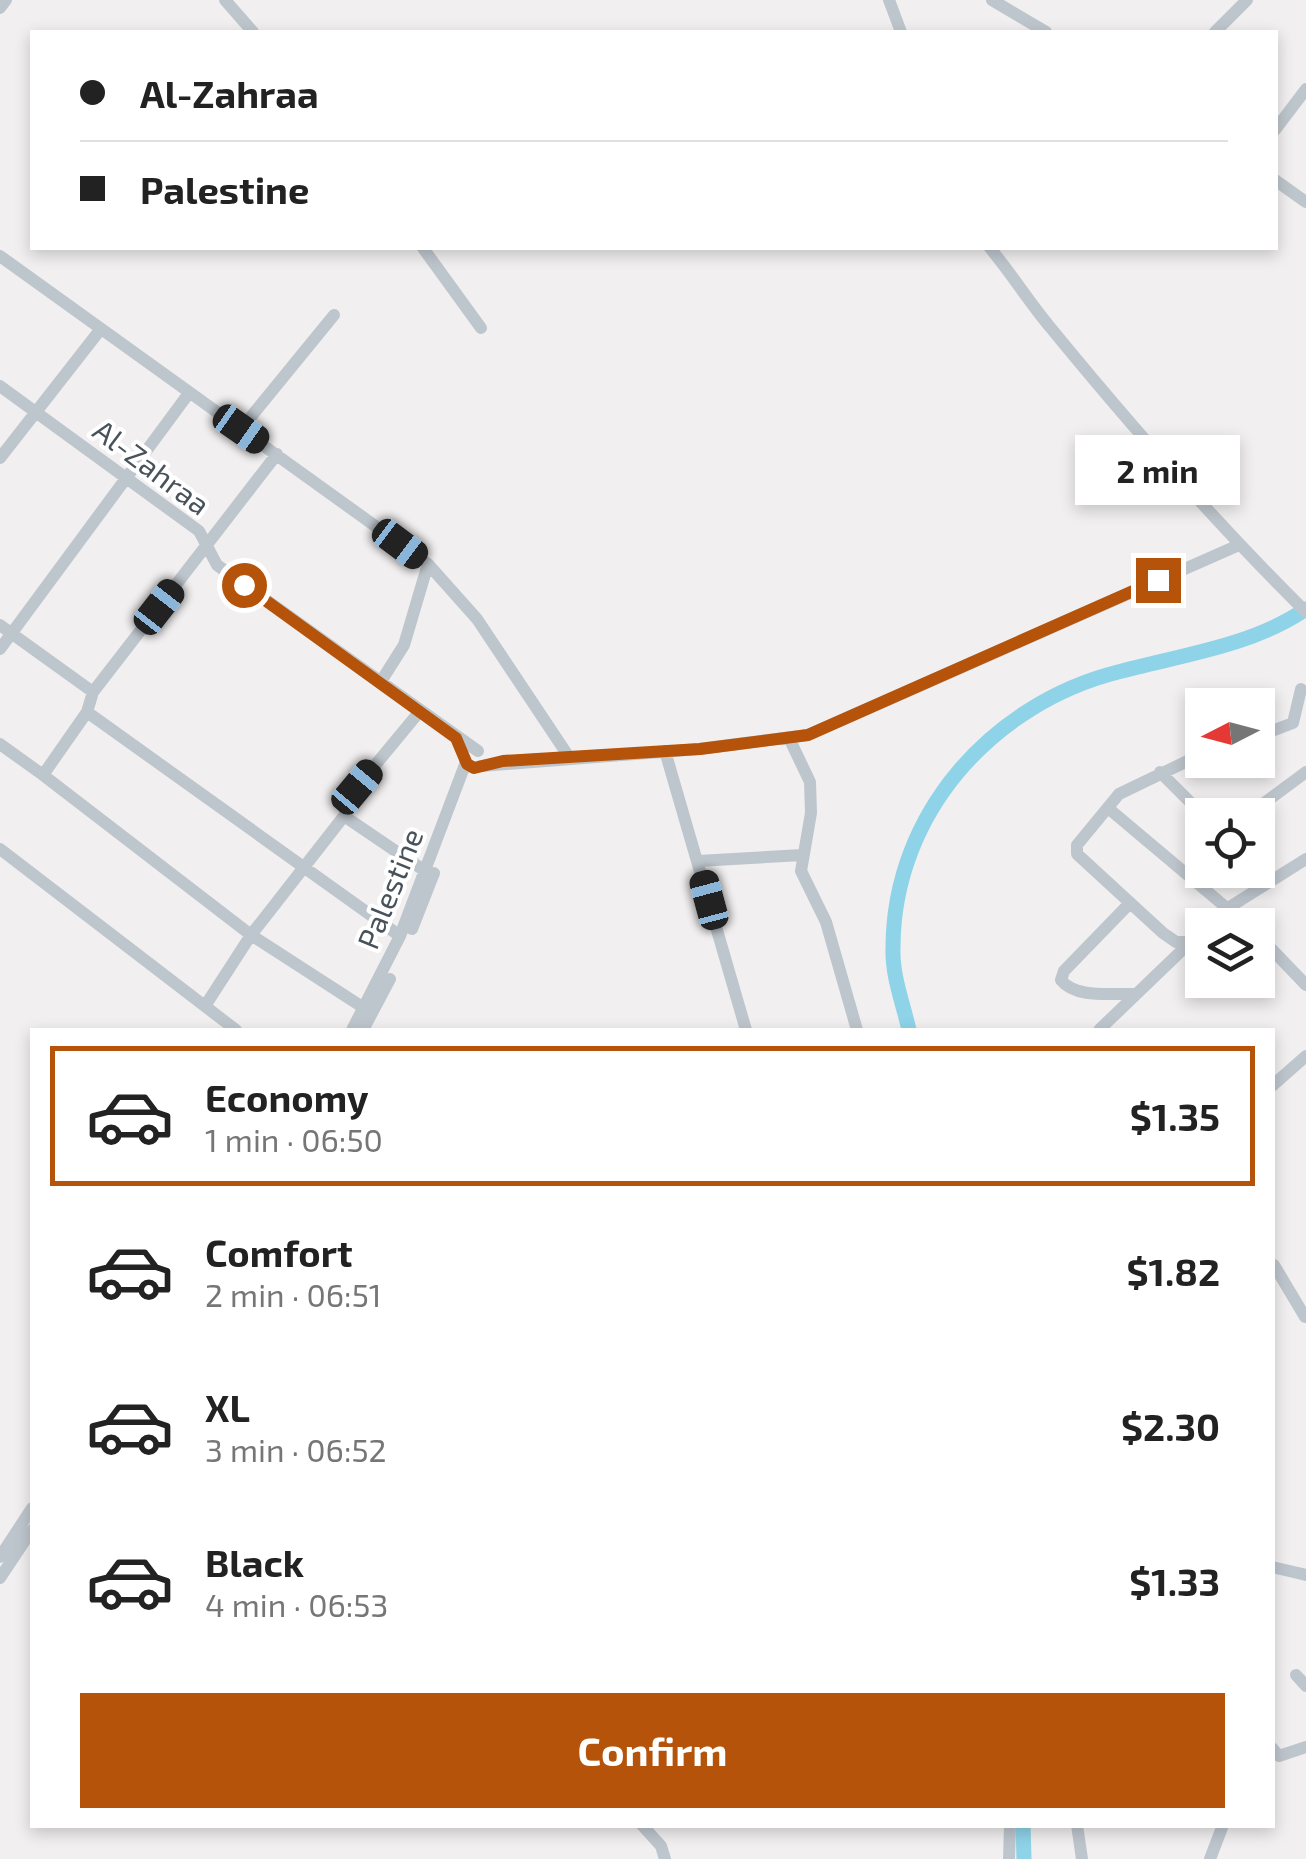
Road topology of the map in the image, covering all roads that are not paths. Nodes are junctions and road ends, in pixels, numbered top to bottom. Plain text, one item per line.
1 (6, 0) edge
2 (225, 0) edge
3 (890, 0) edge
4 (992, 0) edge
5 (1247, 0) edge
6 (0, 8) edge
7 (251, 30) edge
8 (900, 30) edge
9 (1043, 30) edge
10 (1217, 30) edge
11 (1306, 89) edge
12 (1278, 126) edge
13 (1278, 182) edge
14 (1306, 202) edge
15 (424, 250) edge
16 (992, 250) edge
17 (0, 256) edge
18 (334, 315) dead end
19 (481, 328) dead end
20 (100, 330) junction
21 (0, 386) edge
22 (189, 393) junction
23 (34, 411) junction
24 (241, 429) junction
25 (277, 454) junction
26 (0, 458) edge
27 (123, 476) junction
28 (1238, 546) junction
29 (206, 548) junction
30 (428, 564) junction
31 (1306, 612) edge
32 (6, 629) edge
33 (0, 649) edge
34 (380, 684) junction
35 (1301, 689) dead end
36 (93, 692) junction
37 (420, 711) junction
38 (87, 712) junction
39 (1275, 730) edge
40 (790, 740) junction
41 (0, 744) edge
42 (665, 751) junction
43 (569, 757) junction
44 (475, 760) junction
45 (1185, 761) edge
46 (1160, 772) junction
47 (1306, 772) edge
48 (43, 775) junction
49 (1186, 798) edge
50 (1271, 798) edge
51 (1108, 808) junction
52 (344, 816) junction
53 (0, 849) edge
54 (802, 855) dead end
55 (1306, 858) edge
56 (698, 860) junction
57 (306, 868) junction
58 (425, 871) junction
59 (1130, 902) junction
60 (1228, 908) joint
61 (251, 935) junction
62 (400, 936) junction
63 (1185, 940) edge
64 (1185, 952) edge
65 (1275, 957) edge
66 (1306, 985) edge
67 (1134, 994) junction
68 (205, 1006) junction
69 (364, 1008) junction
70 (233, 1028) edge
71 (353, 1028) edge
72 (364, 1028) edge
73 (745, 1028) edge
74 (856, 1028) edge
75 (1101, 1028) edge
76 (1306, 1056) edge
77 (1275, 1083) edge
78 (1275, 1268) edge
79 (1305, 1316) edge
80 (30, 1511) edge
81 (30, 1533) edge
82 (0, 1557) edge
83 (1275, 1568) edge
84 (1306, 1575) edge
85 (0, 1578) edge
86 (1296, 1675) dead end
87 (1306, 1686) edge
88 (1306, 1747) edge
89 (1275, 1751) edge
90 (645, 1828) edge
91 (1010, 1828) edge
92 (1077, 1828) edge
93 (1222, 1828) edge
94 (666, 1859) edge
95 (1009, 1859) edge
96 (1082, 1859) edge
97 (1210, 1859) edge

1 - 6 street
2 - 7 street
3 - 8 street
4 - 9 street
5 - 10 street
11 - 12 street
13 - 14 street
15 - 19 street
16 - 28 street
17 - 20 street
18 - 24 street
20 - 22 street
20 - 23 street
21 - 23 street, Al-Zahraa
22 - 24 street
22 - 27 street
23 - 26 street
23 - 27 street, Al-Zahraa
24 - 25 street
25 - 29 street
25 - 30 street
27 - 29 street, Al-Zahraa
27 - 32 street
28 - 31 street
28 - 40 street
29 - 34 street, Al-Zahraa
29 - 36 street
30 - 34 street
30 - 43 street
32 - 33 street
32 - 36 street
34 - 37 street, Al-Zahraa
35 - 39 street
36 - 38 street
37 - 44 street, Al-Zahraa
37 - 52 street
38 - 48 street
38 - 57 street
40 - 42 street
40 - 74 street
41 - 48 street
42 - 43 street
42 - 56 street
43 - 44 street
44 - 58 street, Palestine
44 - 72 street
45 - 46 street
46 - 49 street
46 - 51 street
47 - 50 street
48 - 61 street
51 - 59 street
51 - 60 street
52 - 57 street
52 - 58 street
53 - 68 street
54 - 56 street
55 - 60 street
56 - 73 street
57 - 61 street
57 - 62 street
58 - 62 street, Palestine
59 - 63 street
59 - 67 street
61 - 68 street
61 - 69 street
62 - 69 street, Palestine
64 - 67 street
65 - 66 street
67 - 75 street
68 - 70 street
69 - 71 street, Palestine
76 - 77 street
78 - 79 street
80 - 82 street
81 - 85 street
83 - 84 street
86 - 87 street
88 - 89 street
90 - 94 street
91 - 95 street
92 - 96 street
93 - 97 street

